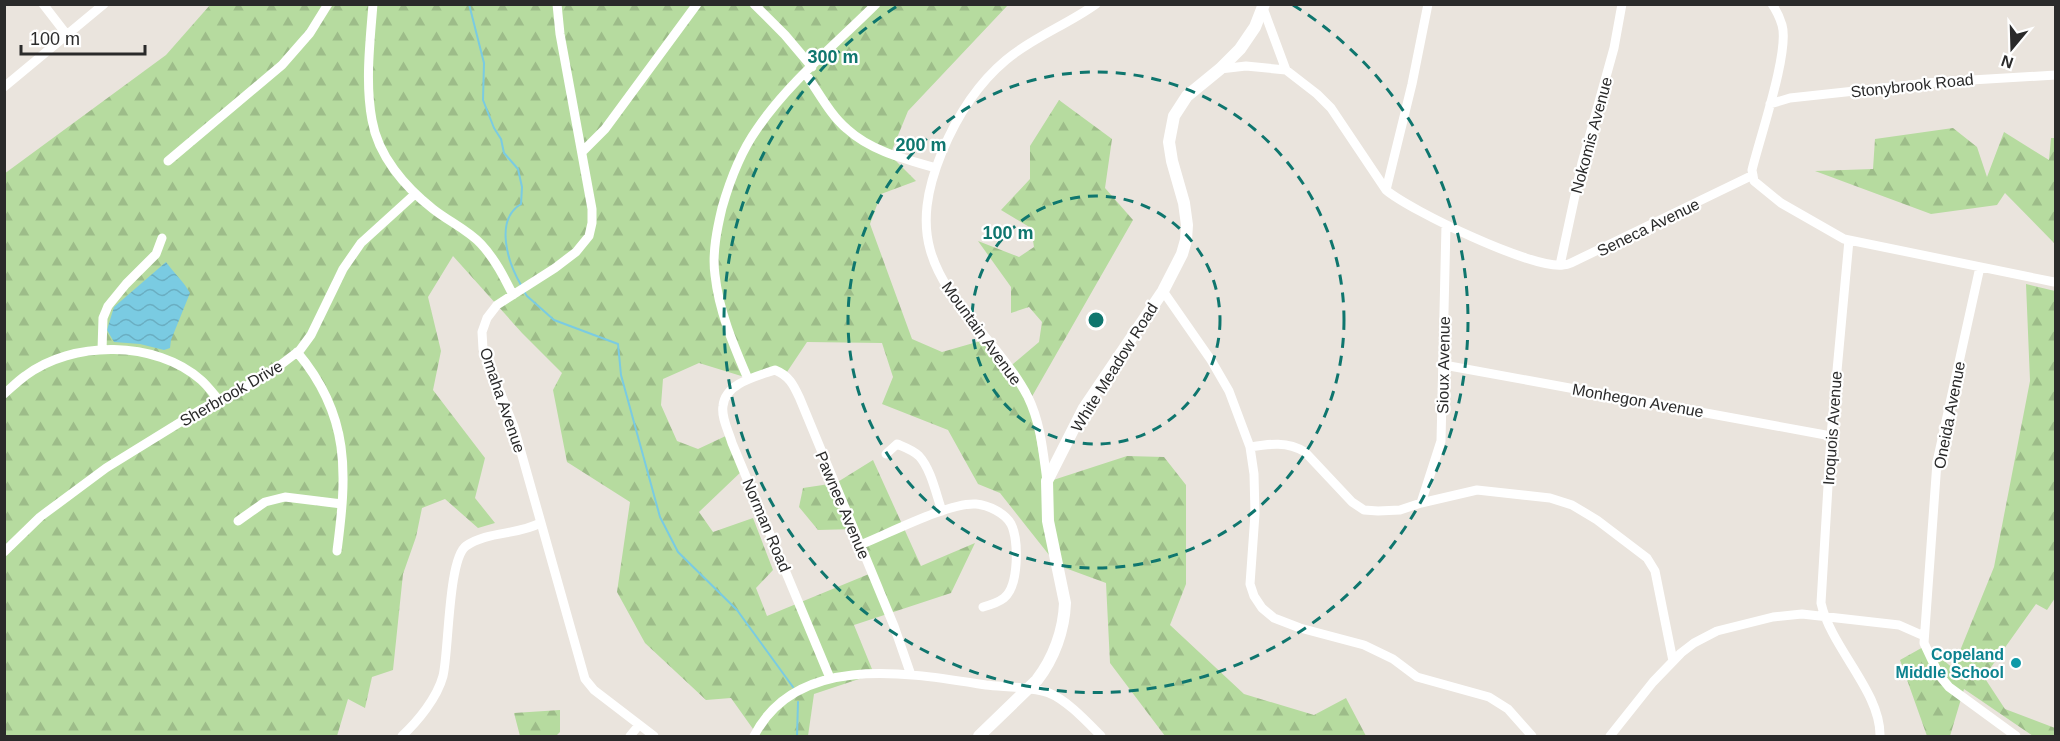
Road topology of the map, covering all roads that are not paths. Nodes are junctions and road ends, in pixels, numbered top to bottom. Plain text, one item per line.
1 (44, 4) edge
2 (104, 4) edge
3 (328, 4) edge
4 (373, 4) edge
5 (556, 4) edge
6 (697, 4) edge
7 (754, 4) edge
8 (876, 4) edge
9 (1096, 4) edge
10 (1428, 4) edge
11 (1622, 4) edge
12 (1772, 4) edge
13 (1264, 6) edge
14 (68, 35) junction
15 (1220, 69) junction
16 (809, 70) junction
17 (1286, 70) junction
18 (2055, 75) edge
19 (4, 87) edge
20 (1770, 104) junction
21 (582, 152) junction
22 (168, 161) dead end
23 (936, 168) junction
24 (1753, 175) junction
25 (1386, 190) junction
26 (415, 194) junction
27 (1446, 225) junction
28 (162, 238) dead end
29 (1848, 240) junction
30 (1560, 265) junction
31 (1980, 267) junction
32 (2054, 282) dead end
33 (1163, 291) junction
34 (515, 293) junction
35 (102, 350) junction
36 (297, 352) junction
37 (1444, 365) junction
38 (748, 379) junction
39 (4, 394) edge
40 (219, 400) junction
41 (1832, 436) junction
42 (1250, 447) junction
43 (886, 454) dead end
44 (1047, 481) junction
45 (1421, 503) junction
46 (342, 504) junction
47 (942, 511) junction
48 (238, 521) dead end
49 (540, 523) junction
50 (860, 545) junction
51 (337, 551) dead end
52 (4, 552) edge
53 (983, 608) dead end
54 (1824, 616) junction
55 (1924, 636) junction
56 (1673, 661) junction
57 (911, 675) junction
58 (830, 678) junction
59 (1026, 690) junction
60 (639, 725) junction
61 (402, 736) edge
62 (630, 736) edge
63 (654, 736) edge
64 (754, 736) edge
65 (980, 736) edge
66 (1101, 736) edge
67 (1532, 736) edge
68 (1610, 736) edge
69 (1879, 736) edge
70 (2016, 736) edge

1 - 14 street
2 - 14 street
3 - 22 street
4 - 26 street
5 - 21 street, Omaha Avenue
6 - 21 street
7 - 16 street
8 - 16 street
9 - 23 street, Mountain Avenue
10 - 25 street
11 - 30 street, Nokomis Avenue
12 - 20 street
13 - 15 street, White Meadow Road
13 - 17 street
14 - 19 street
15 - 17 street
15 - 33 street, White Meadow Road
16 - 23 street
16 - 38 street
17 - 25 street
18 - 20 street, Stonybrook Road
20 - 24 street
21 - 34 street, Omaha Avenue
23 - 44 street, Mountain Avenue
24 - 29 street
24 - 30 street, Seneca Avenue
25 - 27 street
26 - 34 street
26 - 36 street, Sherbrook Drive
27 - 30 street
27 - 37 street, Sioux Avenue
28 - 35 street
29 - 31 street
29 - 41 street, Iroquois Avenue
31 - 32 street
31 - 55 street, Oneida Avenue
33 - 42 street
33 - 44 street, White Meadow Road
34 - 49 street, Omaha Avenue
35 - 39 street
35 - 40 street
36 - 40 street, Sherbrook Drive
36 - 46 street
37 - 41 street, Monhegon Avenue
37 - 45 street, Sioux Avenue
38 - 50 street, Pawnee Avenue
38 - 58 street, Norman Road
40 - 52 street, Sherbrook Drive
41 - 54 street, Iroquois Avenue
42 - 45 street
42 - 67 street
43 - 47 street
44 - 59 street, White Meadow Road
45 - 56 street
46 - 48 street
46 - 51 street
47 - 50 street
47 - 53 street
49 - 60 street, Omaha Avenue
49 - 61 street
50 - 57 street, Pawnee Avenue
54 - 55 street
54 - 56 street
54 - 69 street
55 - 70 street
56 - 68 street
57 - 58 street
57 - 59 street
58 - 64 street
59 - 65 street, White Meadow Road
59 - 66 street
60 - 62 street
60 - 63 street, Omaha Avenue

